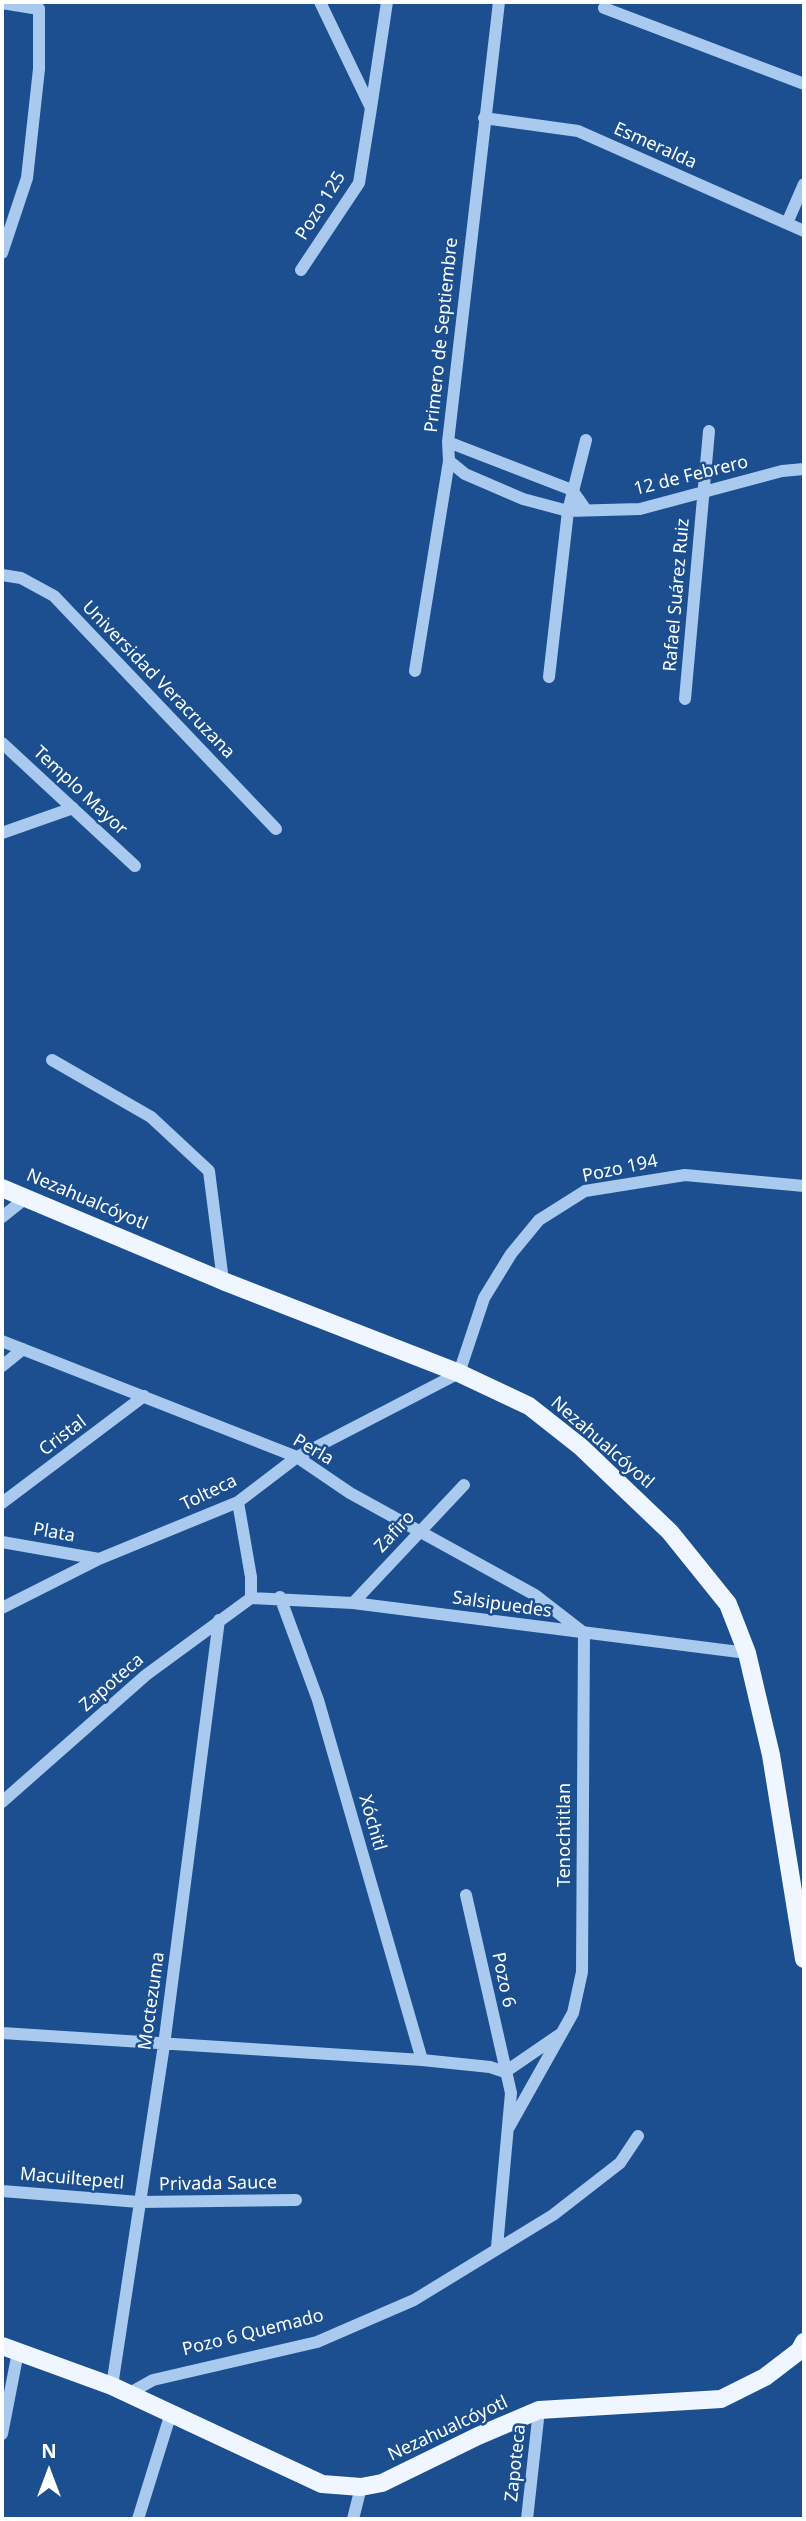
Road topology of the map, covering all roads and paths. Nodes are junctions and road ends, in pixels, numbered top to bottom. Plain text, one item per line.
1 (320, 2) edge
2 (387, 2) edge
3 (499, 2) edge
4 (2, 4) edge
5 (604, 8) dead end
6 (804, 84) edge
7 (371, 108) junction
8 (484, 118) junction
9 (804, 184) edge
10 (787, 223) junction
11 (804, 231) edge
12 (2, 253) edge
13 (301, 270) dead end
14 (709, 431) dead end
15 (586, 440) dead end
16 (448, 442) junction
17 (449, 461) junction
18 (804, 469) edge
19 (572, 490) junction
20 (703, 494) junction
21 (586, 510) junction
22 (568, 511) junction
23 (2, 575) edge
24 (415, 671) dead end
25 (549, 677) dead end
26 (685, 699) dead end
27 (2, 743) edge
28 (73, 808) junction
29 (276, 829) dead end
30 (2, 833) edge
31 (135, 866) dead end
32 (51, 1060) dead end
33 (804, 1186) edge
34 (2, 1188) edge
35 (27, 1197) junction
36 (2, 1217) edge
37 (223, 1281) junction
38 (2, 1341) edge
39 (23, 1349) junction
40 (2, 1366) edge
41 (458, 1373) junction
42 (145, 1396) junction
43 (297, 1457) junction
44 (464, 1485) dead end
45 (238, 1502) junction
46 (2, 1503) edge
47 (419, 1530) junction
48 (2, 1542) edge
49 (99, 1559) junction
50 (280, 1597) junction
51 (251, 1598) junction
52 (353, 1603) junction
53 (2, 1608) edge
54 (219, 1620) junction
55 (584, 1633) junction
56 (747, 1653) junction
57 (2, 1802) edge
58 (466, 1895) dead end
59 (804, 1959) edge
60 (2, 2033) edge
61 (561, 2033) junction
62 (164, 2045) junction
63 (422, 2060) junction
64 (505, 2072) junction
65 (509, 2127) junction
66 (638, 2136) dead end
67 (2, 2191) edge
68 (296, 2200) dead end
69 (139, 2202) junction
70 (497, 2248) junction
71 (804, 2342) edge
72 (10, 2349) edge
73 (120, 2390) junction
74 (539, 2410) junction
75 (171, 2413) junction
76 (2, 2434) edge
77 (361, 2487) junction
78 (138, 2519) edge
79 (352, 2519) edge
80 (527, 2519) edge

1 - 7 street
2 - 7 street, Pozo 125
3 - 8 street, Primero de Septiembre
4 - 12 street
5 - 6 street
7 - 13 street, Pozo 125
8 - 10 street, Esmeralda
8 - 16 street, Primero de Septiembre
9 - 10 street
10 - 11 street, Esmeralda
14 - 20 street, Rafael Suárez Ruiz
15 - 19 street
16 - 17 street, Primero de Septiembre
16 - 19 street
17 - 22 street, 12 de Febrero
17 - 24 street, Primero de Septiembre
18 - 20 street, 12 de Febrero
19 - 21 street
19 - 22 street
20 - 21 street, 12 de Febrero
20 - 26 street, Rafael Suárez Ruiz
21 - 22 street, 12 de Febrero
22 - 25 street
23 - 29 street, Universidad Veracruzana
27 - 28 street, Templo Mayor
28 - 30 street
28 - 31 street, Templo Mayor
32 - 37 street
33 - 41 street, Pozo 194
34 - 35 main road, Nezahualcóyotl
35 - 36 street
35 - 37 main road, Nezahualcóyotl
37 - 41 main road, Nezahualcóyotl
38 - 39 street, Perla
39 - 40 street
39 - 42 street, Perla
41 - 43 street, Tolteca
41 - 56 main road, Nezahualcóyotl
42 - 43 street, Perla
42 - 46 street, Cristal
43 - 45 street, Tolteca
43 - 47 street, Perla
44 - 47 street, Zafiro
45 - 49 street, Tolteca
45 - 51 street
47 - 52 street, Zafiro
47 - 55 street, Perla
48 - 49 street, Plata
49 - 53 street, Tolteca
50 - 51 street, Salsipuedes
50 - 52 street, Salsipuedes
50 - 63 street, Xóchitl
51 - 54 street, Zapoteca
52 - 55 street, Salsipuedes
54 - 57 street, Zapoteca
54 - 62 street, Moctezuma
55 - 56 street, Salsipuedes
55 - 61 street, Tenochtitlan
56 - 59 main road, Nezahualcóyotl
58 - 64 street, Pozo 6
60 - 62 street
61 - 64 street
61 - 65 street, Tenochtitlan
62 - 63 street
62 - 69 street, Moctezuma
63 - 64 street
64 - 65 street, Pozo 6
65 - 70 street
66 - 70 street, Pozo 6 Quemado
67 - 69 street, Macuiltepetl
68 - 69 street, Privada Sauce
69 - 73 street, Moctezuma
70 - 73 street, Pozo 6 Quemado
71 - 74 main road, Nezahualcóyotl
72 - 73 main road
72 - 76 street
73 - 75 main road, Nezahualcóyotl
74 - 77 main road, Nezahualcóyotl
74 - 80 street, Zapoteca
75 - 77 main road, Nezahualcóyotl
75 - 78 street
77 - 79 street

